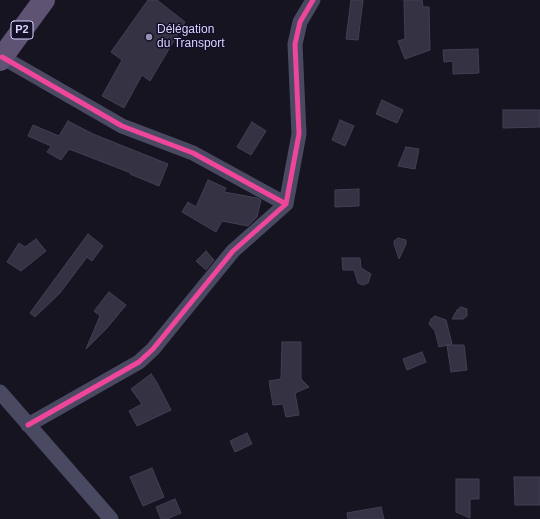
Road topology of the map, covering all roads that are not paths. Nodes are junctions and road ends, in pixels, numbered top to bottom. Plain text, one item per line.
1 (44, 0) edge
2 (313, 0) edge
3 (1, 59) edge
4 (286, 204) junction
5 (0, 392) edge
6 (28, 425) junction
7 (111, 519) edge

1 - 3 main road, P2
2 - 4 street
3 - 4 street
4 - 6 street
5 - 6 street
6 - 7 street

